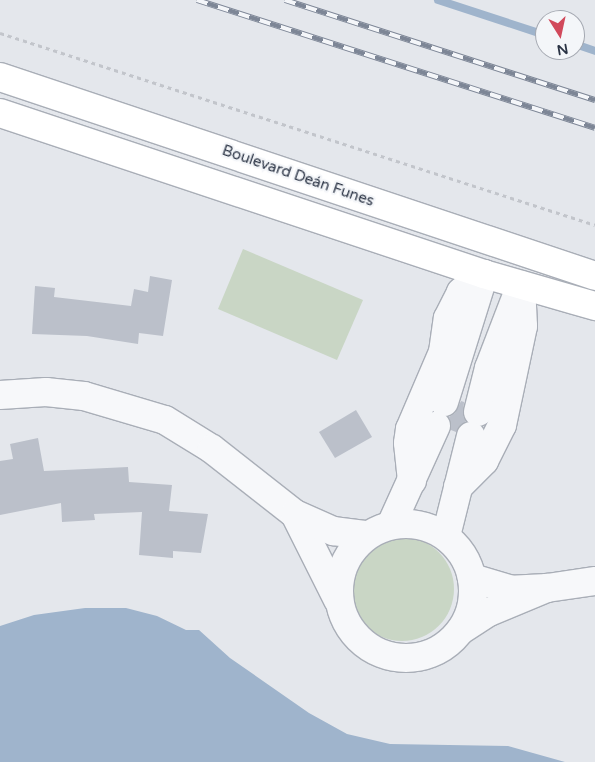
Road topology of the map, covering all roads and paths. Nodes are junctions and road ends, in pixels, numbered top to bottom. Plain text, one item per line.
1 (0, 33) edge
2 (0, 77) edge
3 (0, 113) edge
4 (595, 225) edge
5 (498, 243) junction
6 (533, 255) junction
7 (484, 274) junction
8 (595, 276) edge
9 (521, 286) junction
10 (595, 306) edge
11 (452, 355) junction
12 (501, 371) junction
13 (0, 395) edge
14 (412, 481) junction
15 (458, 487) junction
16 (295, 514) junction
17 (379, 530) junction
18 (446, 536) junction
19 (472, 578) junction
20 (595, 581) edge
21 (547, 588) junction
22 (339, 602) junction
23 (461, 630) junction

1 - 4 path
2 - 5 main road, Boulevard Deán Funes
3 - 7 main road
5 - 6 main road, Boulevard Deán Funes
5 - 7 main road
6 - 8 main road, Boulevard Deán Funes
6 - 9 main road
7 - 9 main road
7 - 11 street
9 - 10 main road
9 - 12 street
11 - 12 street
11 - 14 street
11 - 14 street
12 - 15 street
12 - 15 street
13 - 16 street
14 - 17 street
15 - 18 street
16 - 17 street
16 - 22 street
17 - 18 street
17 - 22 street
18 - 19 street
19 - 21 street
19 - 23 street
20 - 21 street
21 - 23 street
22 - 23 street

